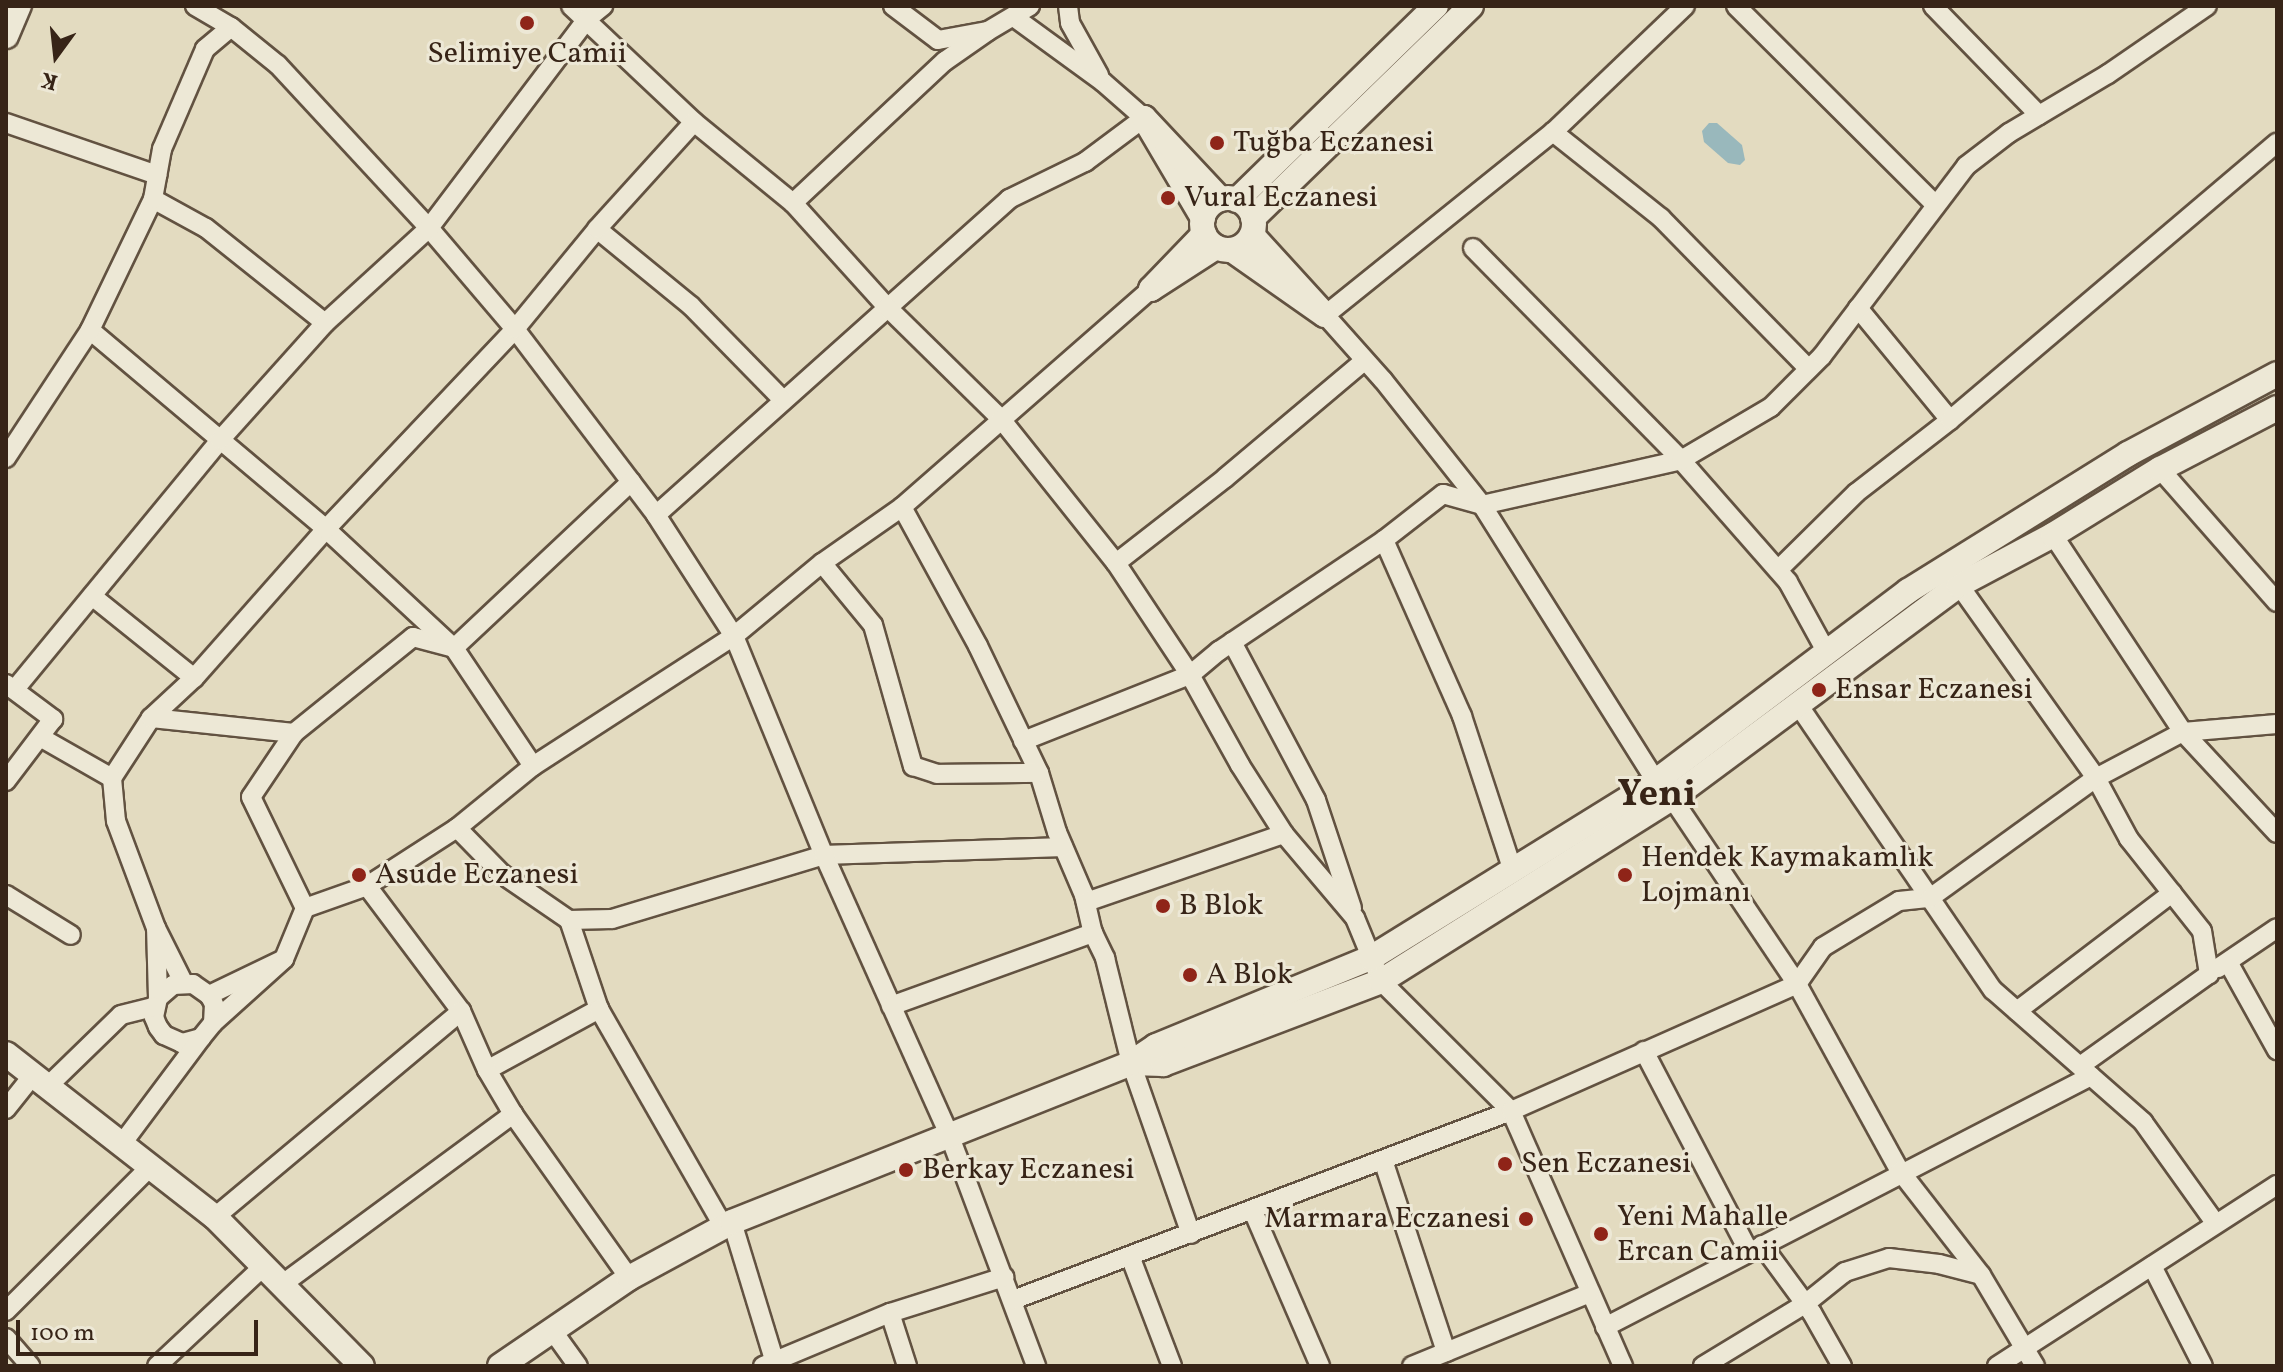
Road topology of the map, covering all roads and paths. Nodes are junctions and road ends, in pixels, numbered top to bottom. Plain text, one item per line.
1 (19, 6) edge
2 (195, 6) edge
3 (571, 6) edge
4 (603, 6) edge
5 (893, 6) edge
6 (1068, 6) edge
7 (1436, 6) edge
8 (1471, 6) edge
9 (1685, 6) edge
10 (1736, 6) edge
11 (1933, 6) edge
12 (2207, 6) edge
13 (1022, 10) edge
14 (587, 19) junction
15 (231, 27) junction
16 (988, 31) junction
17 (7, 33) edge
18 (1103, 82) junction
19 (2039, 115) junction
20 (1144, 118) junction
21 (694, 122) junction
22 (6, 123) edge
23 (1553, 132) junction
24 (2277, 143) edge
25 (157, 175) junction
26 (153, 199) junction
27 (1228, 200) junction
28 (793, 203) junction
29 (1936, 205) junction
30 (429, 228) junction
31 (597, 229) junction
32 (1227, 234) junction
33 (1473, 248) dead end
34 (1151, 289) joint
35 (887, 307) junction
36 (1858, 308) junction
37 (1325, 315) junction
38 (325, 323) junction
39 (515, 329) junction
40 (90, 330) junction
41 (1364, 361) junction
42 (1809, 369) junction
43 (2277, 374) edge
44 (783, 400) junction
45 (2277, 408) edge
46 (1001, 419) junction
47 (1950, 420) junction
48 (220, 440) junction
49 (6, 458) edge
50 (1681, 460) junction
51 (2160, 469) junction
52 (631, 482) junction
53 (1482, 505) junction
54 (902, 507) junction
55 (656, 515) junction
56 (326, 529) junction
57 (2053, 535) junction
58 (1384, 540) junction
59 (822, 563) junction
60 (1116, 563) junction
61 (1778, 570) junction
62 (1959, 585) junction
63 (92, 596) junction
64 (2277, 602) edge
65 (734, 636) junction
66 (1232, 642) junction
67 (454, 648) junction
68 (1826, 651) junction
69 (1190, 675) junction
70 (194, 678) junction
71 (11, 686) edge
72 (1799, 706) junction
73 (151, 718) junction
74 (2277, 724) edge
75 (2183, 732) junction
76 (294, 733) junction
77 (40, 737) junction
78 (1023, 741) junction
79 (533, 766) junction
80 (1039, 773) junction
81 (112, 778) junction
82 (2096, 778) junction
83 (6, 781) edge
84 (1664, 789) junction
85 (457, 828) junction
86 (2277, 833) edge
87 (1284, 834) junction
88 (1063, 847) junction
89 (824, 855) junction
90 (1513, 871) junction
91 (367, 886) junction
92 (2172, 893) junction
93 (6, 895) edge
94 (1930, 898) junction
95 (1086, 902) junction
96 (305, 908) junction
97 (1355, 918) junction
98 (569, 920) junction
99 (156, 928) junction
100 (2277, 928) edge
101 (1093, 933) junction
102 (71, 935) dead end
103 (1371, 958) junction
104 (284, 959) junction
105 (2228, 962) junction
106 (2209, 974) junction
107 (1381, 981) junction
108 (183, 982) junction
109 (1797, 984) junction
110 (209, 995) junction
111 (156, 1002) junction
112 (891, 1006) junction
113 (599, 1009) junction
114 (461, 1011) junction
115 (2017, 1011) junction
116 (213, 1023) junction
117 (201, 1038) junction
118 (2277, 1050) edge
119 (1644, 1051) junction
120 (6, 1054) edge
121 (1131, 1063) junction
122 (487, 1070) junction
123 (2086, 1071) junction
124 (40, 1081) junction
125 (6, 1109) edge
126 (1511, 1111) junction
127 (513, 1114) junction
128 (949, 1134) junction
129 (121, 1145) junction
130 (1383, 1160) junction
131 (149, 1168) junction
132 (1900, 1171) junction
133 (2277, 1185) edge
134 (1253, 1211) junction
135 (215, 1217) junction
136 (728, 1224) junction
137 (2216, 1224) junction
138 (1191, 1234) junction
139 (1755, 1249) junction
140 (1130, 1256) junction
141 (265, 1265) junction
142 (2152, 1266) junction
143 (1981, 1275) junction
144 (1004, 1277) junction
145 (629, 1278) junction
146 (284, 1283) junction
147 (1590, 1293) junction
148 (1013, 1300) junction
149 (1805, 1304) junction
150 (6, 1311) edge
151 (890, 1313) junction
152 (1605, 1327) junction
153 (552, 1330) junction
154 (6, 1338) edge
155 (2027, 1348) junction
156 (1446, 1352) junction
157 (771, 1364) edge
158 (30, 1366) edge
159 (157, 1366) edge
160 (362, 1366) edge
161 (500, 1366) edge
162 (578, 1366) edge
163 (907, 1366) edge
164 (1036, 1366) edge
165 (1172, 1366) edge
166 (1320, 1366) edge
167 (1412, 1366) edge
168 (1623, 1366) edge
169 (1703, 1366) edge
170 (1842, 1366) edge
171 (1997, 1366) edge
172 (2035, 1366) edge
173 (2203, 1366) edge

1 - 17 main road
2 - 15 street
3 - 14 street
4 - 14 street
5 - 16 street
6 - 18 street
7 - 27 main road
8 - 32 main road
9 - 23 street
10 - 29 street
11 - 19 street
12 - 19 street
13 - 16 street
13 - 18 street
14 - 21 street
14 - 30 street
15 - 25 street
15 - 30 street
16 - 28 street
18 - 20 street
19 - 29 street
20 - 27 main road
20 - 32 main road
20 - 35 street
21 - 28 street
21 - 31 street
22 - 25 street
23 - 37 street
23 - 42 street
24 - 47 street
25 - 26 street
26 - 38 street
26 - 40 street
27 - 32 main road
27 - 32 main road
28 - 35 street
29 - 36 street
30 - 38 street
30 - 39 street
31 - 39 street
31 - 44 street
32 - 34 main road
32 - 37 main road
33 - 50 street
34 - 46 street
35 - 44 street
35 - 46 street
36 - 42 street
36 - 47 street
37 - 41 street
38 - 48 street
39 - 52 street
39 - 56 street
40 - 48 street
40 - 49 street
41 - 53 street
41 - 60 street
42 - 50 street
43 - 68 main road
44 - 55 street
45 - 51 main road
46 - 54 street
46 - 60 street
47 - 61 street
48 - 56 street
48 - 63 street
50 - 53 street
50 - 61 street
51 - 57 main road
51 - 64 street
52 - 55 street
52 - 67 street
53 - 58 street
53 - 84 street
54 - 59 street
54 - 78 street
55 - 65 street
56 - 67 street
56 - 70 street
57 - 62 main road
57 - 75 street
58 - 66 street
58 - 90 street
59 - 65 street
59 - 80 street
60 - 69 street
61 - 68 street
62 - 72 main road
62 - 82 street
63 - 70 street
63 - 71 street
65 - 79 street
65 - 89 street
66 - 69 street
66 - 97 street
67 - 76 street
67 - 79 street
68 - 84 main road
69 - 78 street
69 - 87 street
70 - 73 street
71 - 77 street
72 - 84 main road
72 - 94 street
73 - 76 street
73 - 81 street
74 - 75 street
75 - 82 street
75 - 86 street
76 - 96 street
77 - 81 street
77 - 83 street
78 - 80 street
79 - 85 street
80 - 88 street
81 - 99 street
82 - 92 street
82 - 94 street
84 - 90 main road
84 - 107 main road
84 - 109 street
85 - 91 street
85 - 98 street
87 - 95 street
87 - 97 street
88 - 89 street
88 - 95 street
89 - 98 street
89 - 112 street
90 - 103 main road
91 - 96 street
91 - 114 street
92 - 106 street
92 - 115 street
93 - 102 street
94 - 109 street
94 - 115 street
95 - 101 street
96 - 104 street
97 - 103 street
98 - 113 street
99 - 108 street
99 - 111 street
100 - 105 street
101 - 112 street
101 - 121 street
103 - 107 street
103 - 121 main road
104 - 110 street
104 - 116 street
105 - 106 street
105 - 118 street
106 - 123 street
107 - 121 main road
107 - 126 street
108 - 110 street
108 - 111 street
109 - 119 street
109 - 132 street
110 - 116 street
111 - 117 street
111 - 124 street
112 - 128 street
113 - 122 street
113 - 136 street
114 - 122 street
114 - 135 street
115 - 123 street
116 - 117 street
117 - 129 street
119 - 126 street
119 - 139 street
120 - 124 main road
121 - 128 main road
121 - 138 street
122 - 127 street
123 - 132 street
123 - 137 street
124 - 125 street
124 - 129 main road
126 - 130 street
126 - 147 street
127 - 145 street
127 - 146 street
128 - 136 main road
128 - 144 street
129 - 131 main road
130 - 134 street
130 - 156 street
131 - 135 main road
131 - 150 street
132 - 139 street
132 - 143 street
133 - 137 street
134 - 138 street
134 - 166 street
135 - 141 main road
136 - 145 main road
136 - 157 street
137 - 142 street
138 - 140 street
139 - 149 street
139 - 152 street
140 - 148 street
140 - 165 street
141 - 146 main road
141 - 159 street
142 - 155 street
142 - 173 street
143 - 149 street
143 - 155 street
144 - 148 street
144 - 151 street
145 - 153 main road
146 - 160 main road
147 - 152 street
147 - 156 street
148 - 164 street
149 - 169 street
149 - 170 street
151 - 157 street
151 - 163 street
152 - 168 street
153 - 161 main road
153 - 162 street
154 - 158 street
155 - 171 street
155 - 172 street
156 - 167 street

